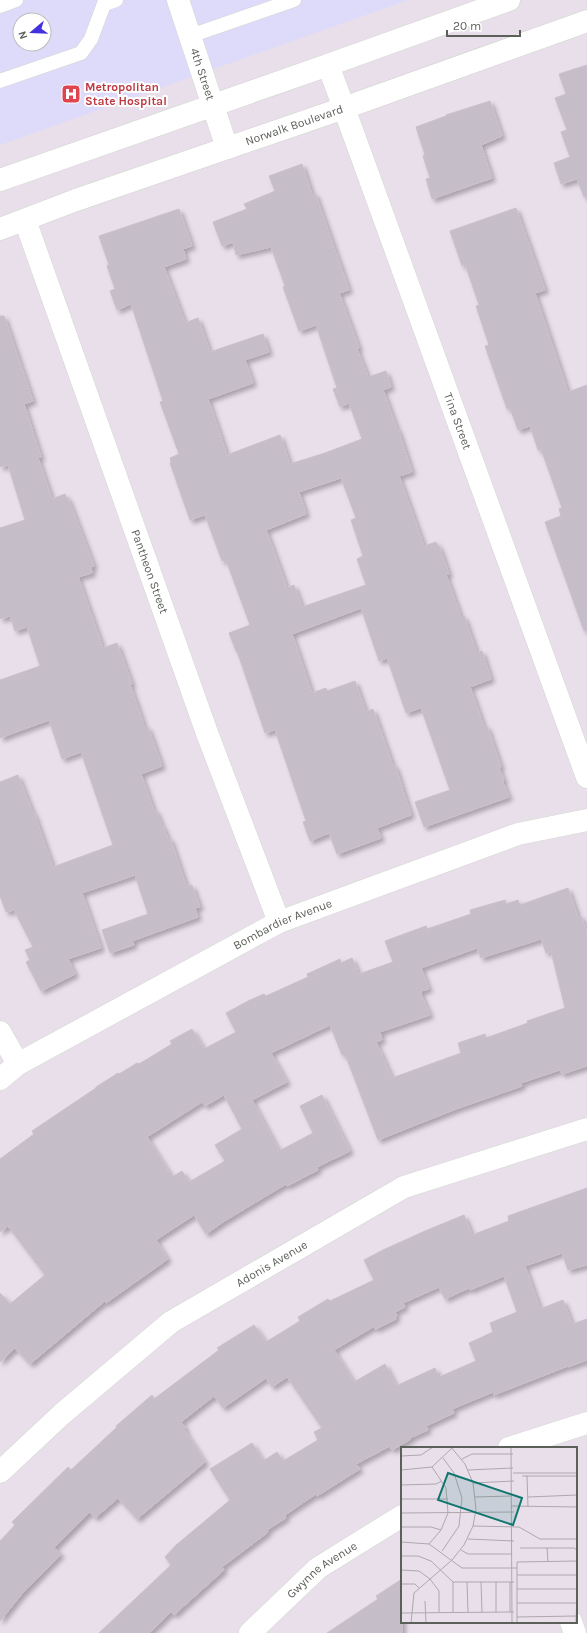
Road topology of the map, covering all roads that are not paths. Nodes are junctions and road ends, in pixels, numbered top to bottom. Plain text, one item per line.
1 (16, 0) edge
2 (178, 0) edge
3 (294, 0) edge
4 (509, 0) edge
5 (106, 1) edge
6 (0, 6) edge
7 (587, 21) edge
8 (190, 36) junction
9 (328, 65) junction
10 (0, 81) edge
11 (212, 105) junction
12 (344, 108) junction
13 (227, 148) junction
14 (0, 180) edge
15 (25, 220) junction
16 (0, 228) edge
17 (587, 778) edge
18 (587, 820) edge
19 (279, 922) junction
20 (0, 1032) edge
21 (18, 1064) junction
22 (0, 1079) edge
23 (587, 1129) edge
24 (587, 1423) edge
25 (513, 1447) edge
26 (0, 1472) edge
27 (401, 1517) edge
28 (571, 1623) edge
29 (250, 1633) edge
30 (575, 1633) edge

1 - 6 lane
2 - 8 street, 4th Street
3 - 8 lane
4 - 9 street
5 - 10 lane
7 - 12 street, Norwalk Boulevard
8 - 11 street, 4th Street
9 - 11 street
9 - 12 street, Tina Street
11 - 13 street, 4th Street
11 - 14 street
12 - 13 street, Norwalk Boulevard
12 - 17 street, Tina Street
13 - 15 street, Norwalk Boulevard
15 - 16 street, Norwalk Boulevard
15 - 19 street, Pantheon Street
18 - 19 street, Bombardier Avenue
19 - 21 street, Bombardier Avenue
20 - 21 street
21 - 22 street, Bombardier Avenue
23 - 26 street, Adonis Avenue
24 - 25 street
27 - 29 street, Gwynne Avenue
28 - 30 street

